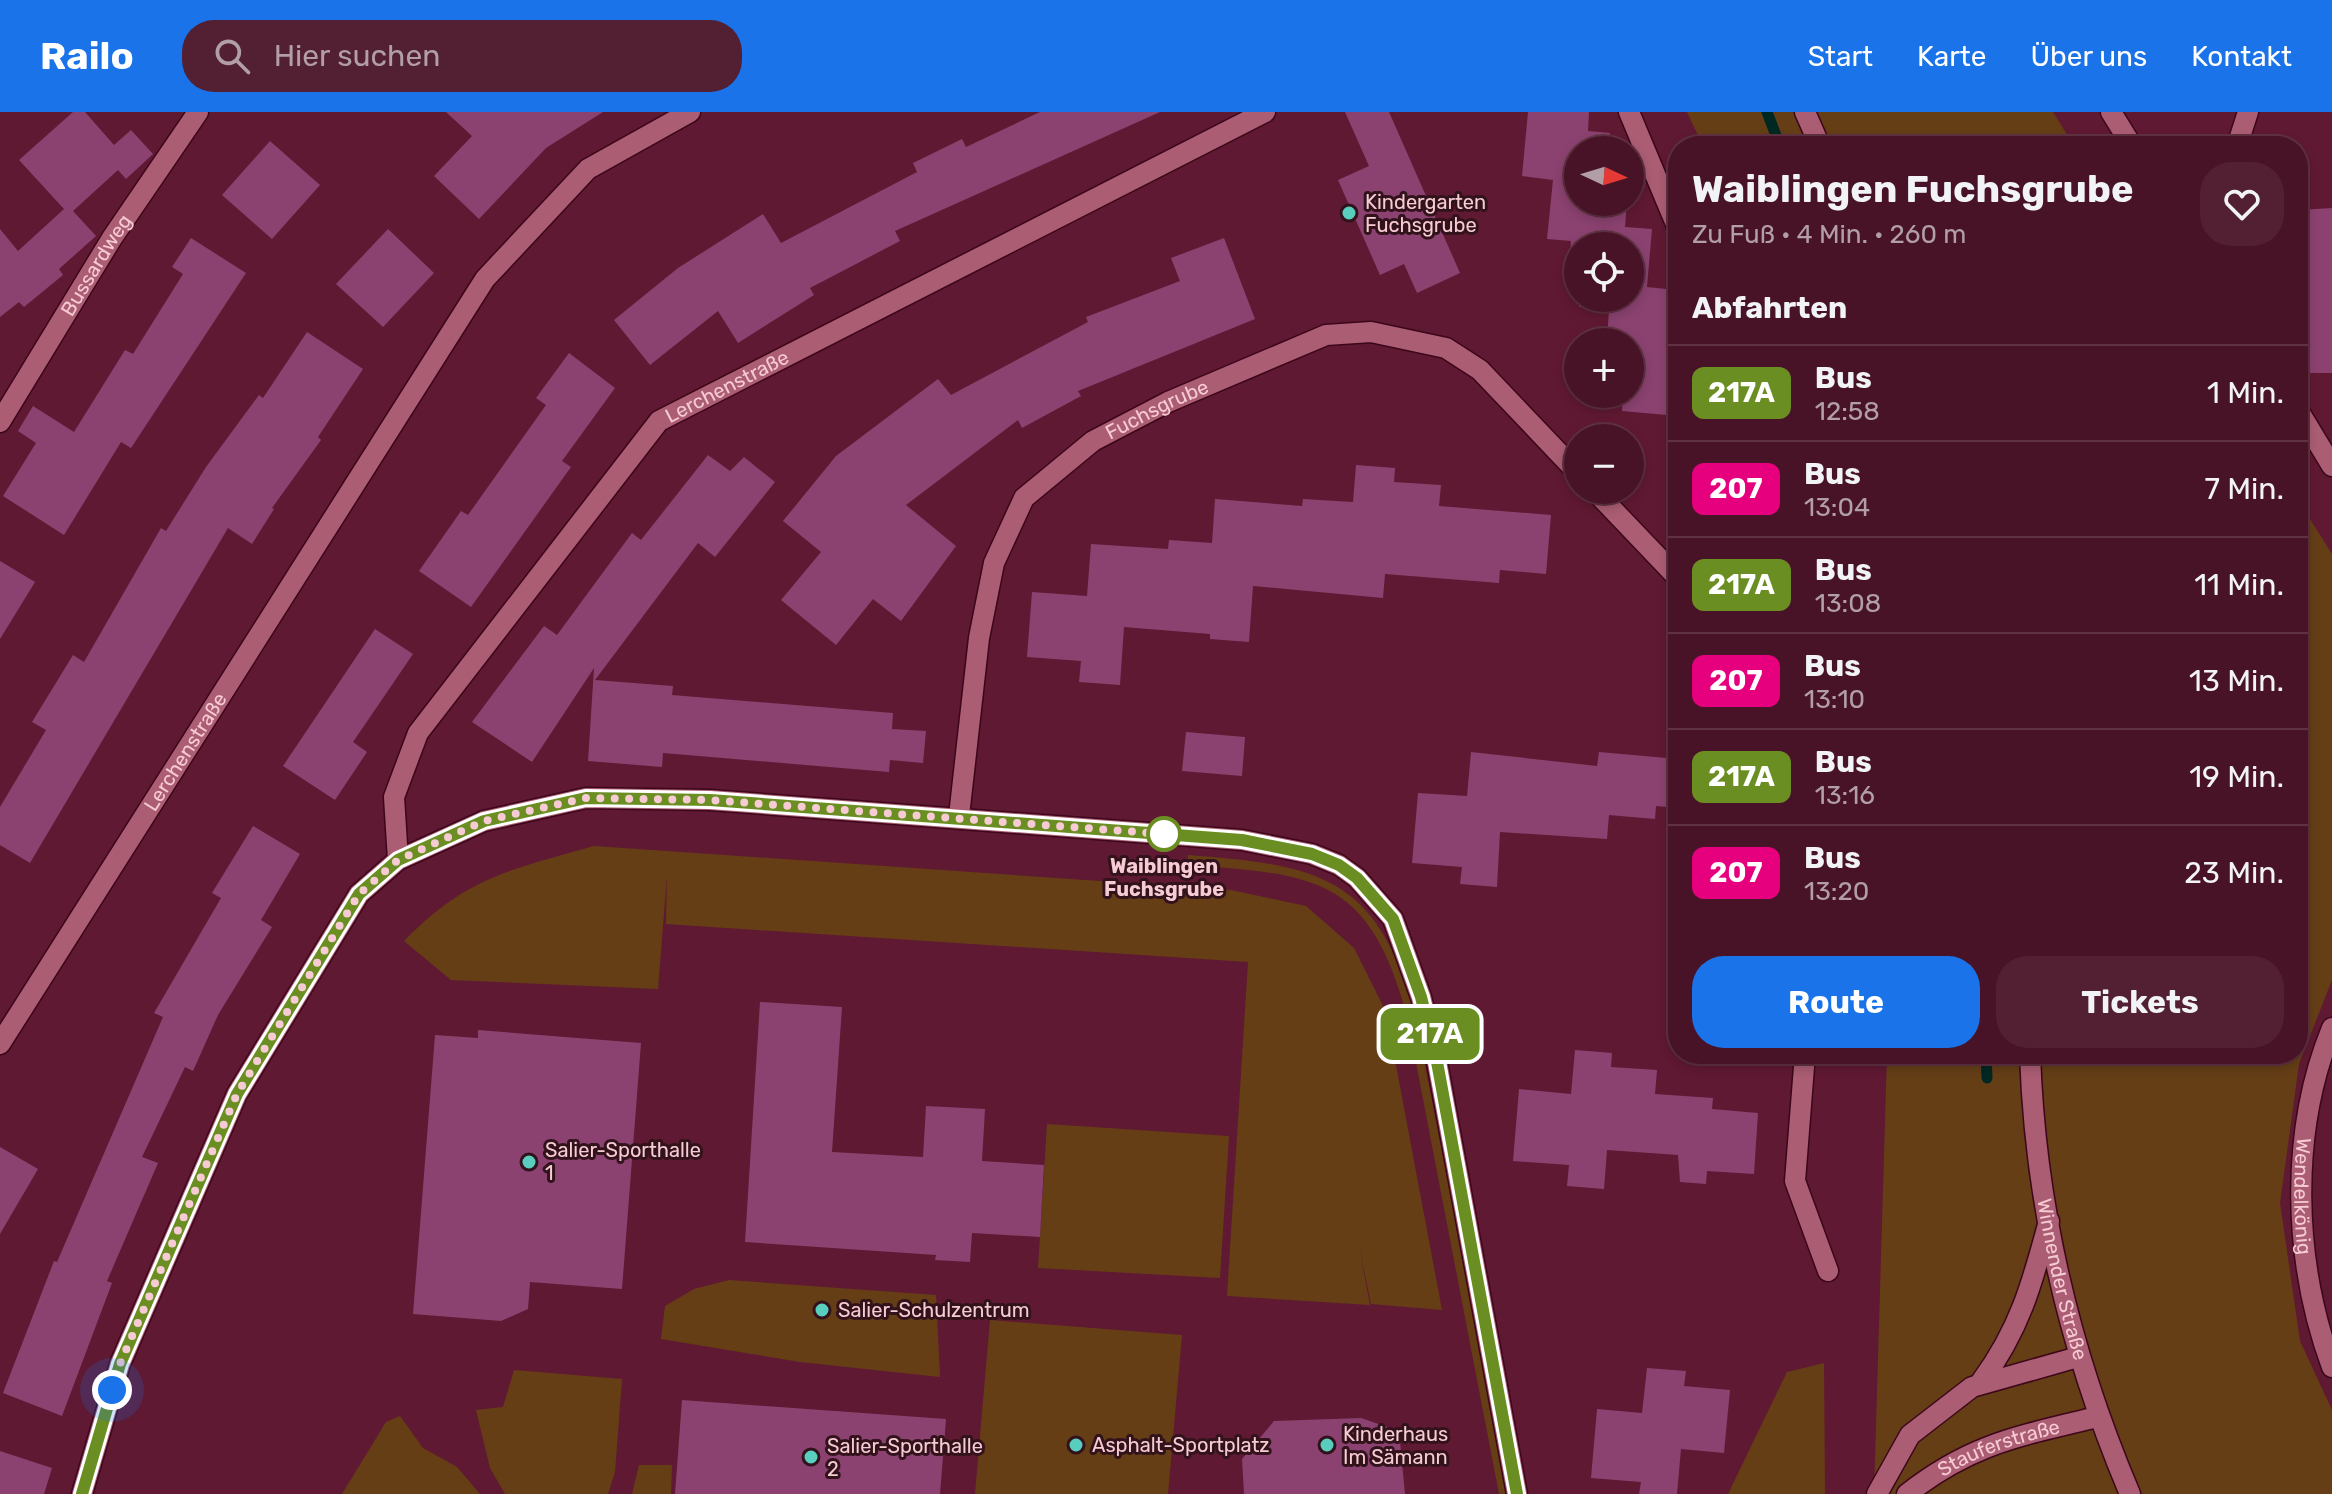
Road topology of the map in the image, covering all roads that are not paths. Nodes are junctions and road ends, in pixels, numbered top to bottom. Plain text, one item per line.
1 (198, 112) edge
2 (690, 112) edge
3 (1265, 112) edge
4 (1629, 112) edge
5 (1805, 112) edge
6 (2111, 112) edge
7 (2248, 112) edge
8 (1816, 136) edge
9 (2126, 136) edge
10 (2240, 136) edge
11 (1668, 205) edge
12 (0, 422) edge
13 (2308, 426) edge
14 (1564, 458) edge
15 (2332, 466) edge
16 (1607, 504) edge
17 (1668, 568) edge
18 (959, 816) junction
19 (398, 860) junction
20 (2332, 1028) edge
21 (0, 1044) edge
22 (1804, 1064) edge
23 (2030, 1064) edge
24 (2049, 1221) junction
25 (1828, 1271) dead end
26 (2078, 1357) junction
27 (2332, 1367) edge
28 (1981, 1382) junction
29 (2097, 1417) junction
30 (82, 1494) edge
31 (1517, 1494) edge
32 (1877, 1494) edge
33 (1907, 1494) edge
34 (2130, 1494) edge

1 - 12 street, Bussardweg
2 - 21 street, Lerchenstraße
3 - 19 street, Lerchenstraße
4 - 11 street
5 - 8 street
6 - 9 street
7 - 10 street
13 - 15 street
14 - 18 street, Fuchsgrube
16 - 17 street
18 - 19 street
18 - 31 street
19 - 30 street
20 - 27 street, Wendelkönig
22 - 25 street
23 - 24 street, Winnender Straße
24 - 26 street, Winnender Straße
24 - 28 street
26 - 28 street
26 - 29 street, Winnender Straße
28 - 32 street
29 - 33 street, Stauferstraße
29 - 34 street, Winnender Straße

